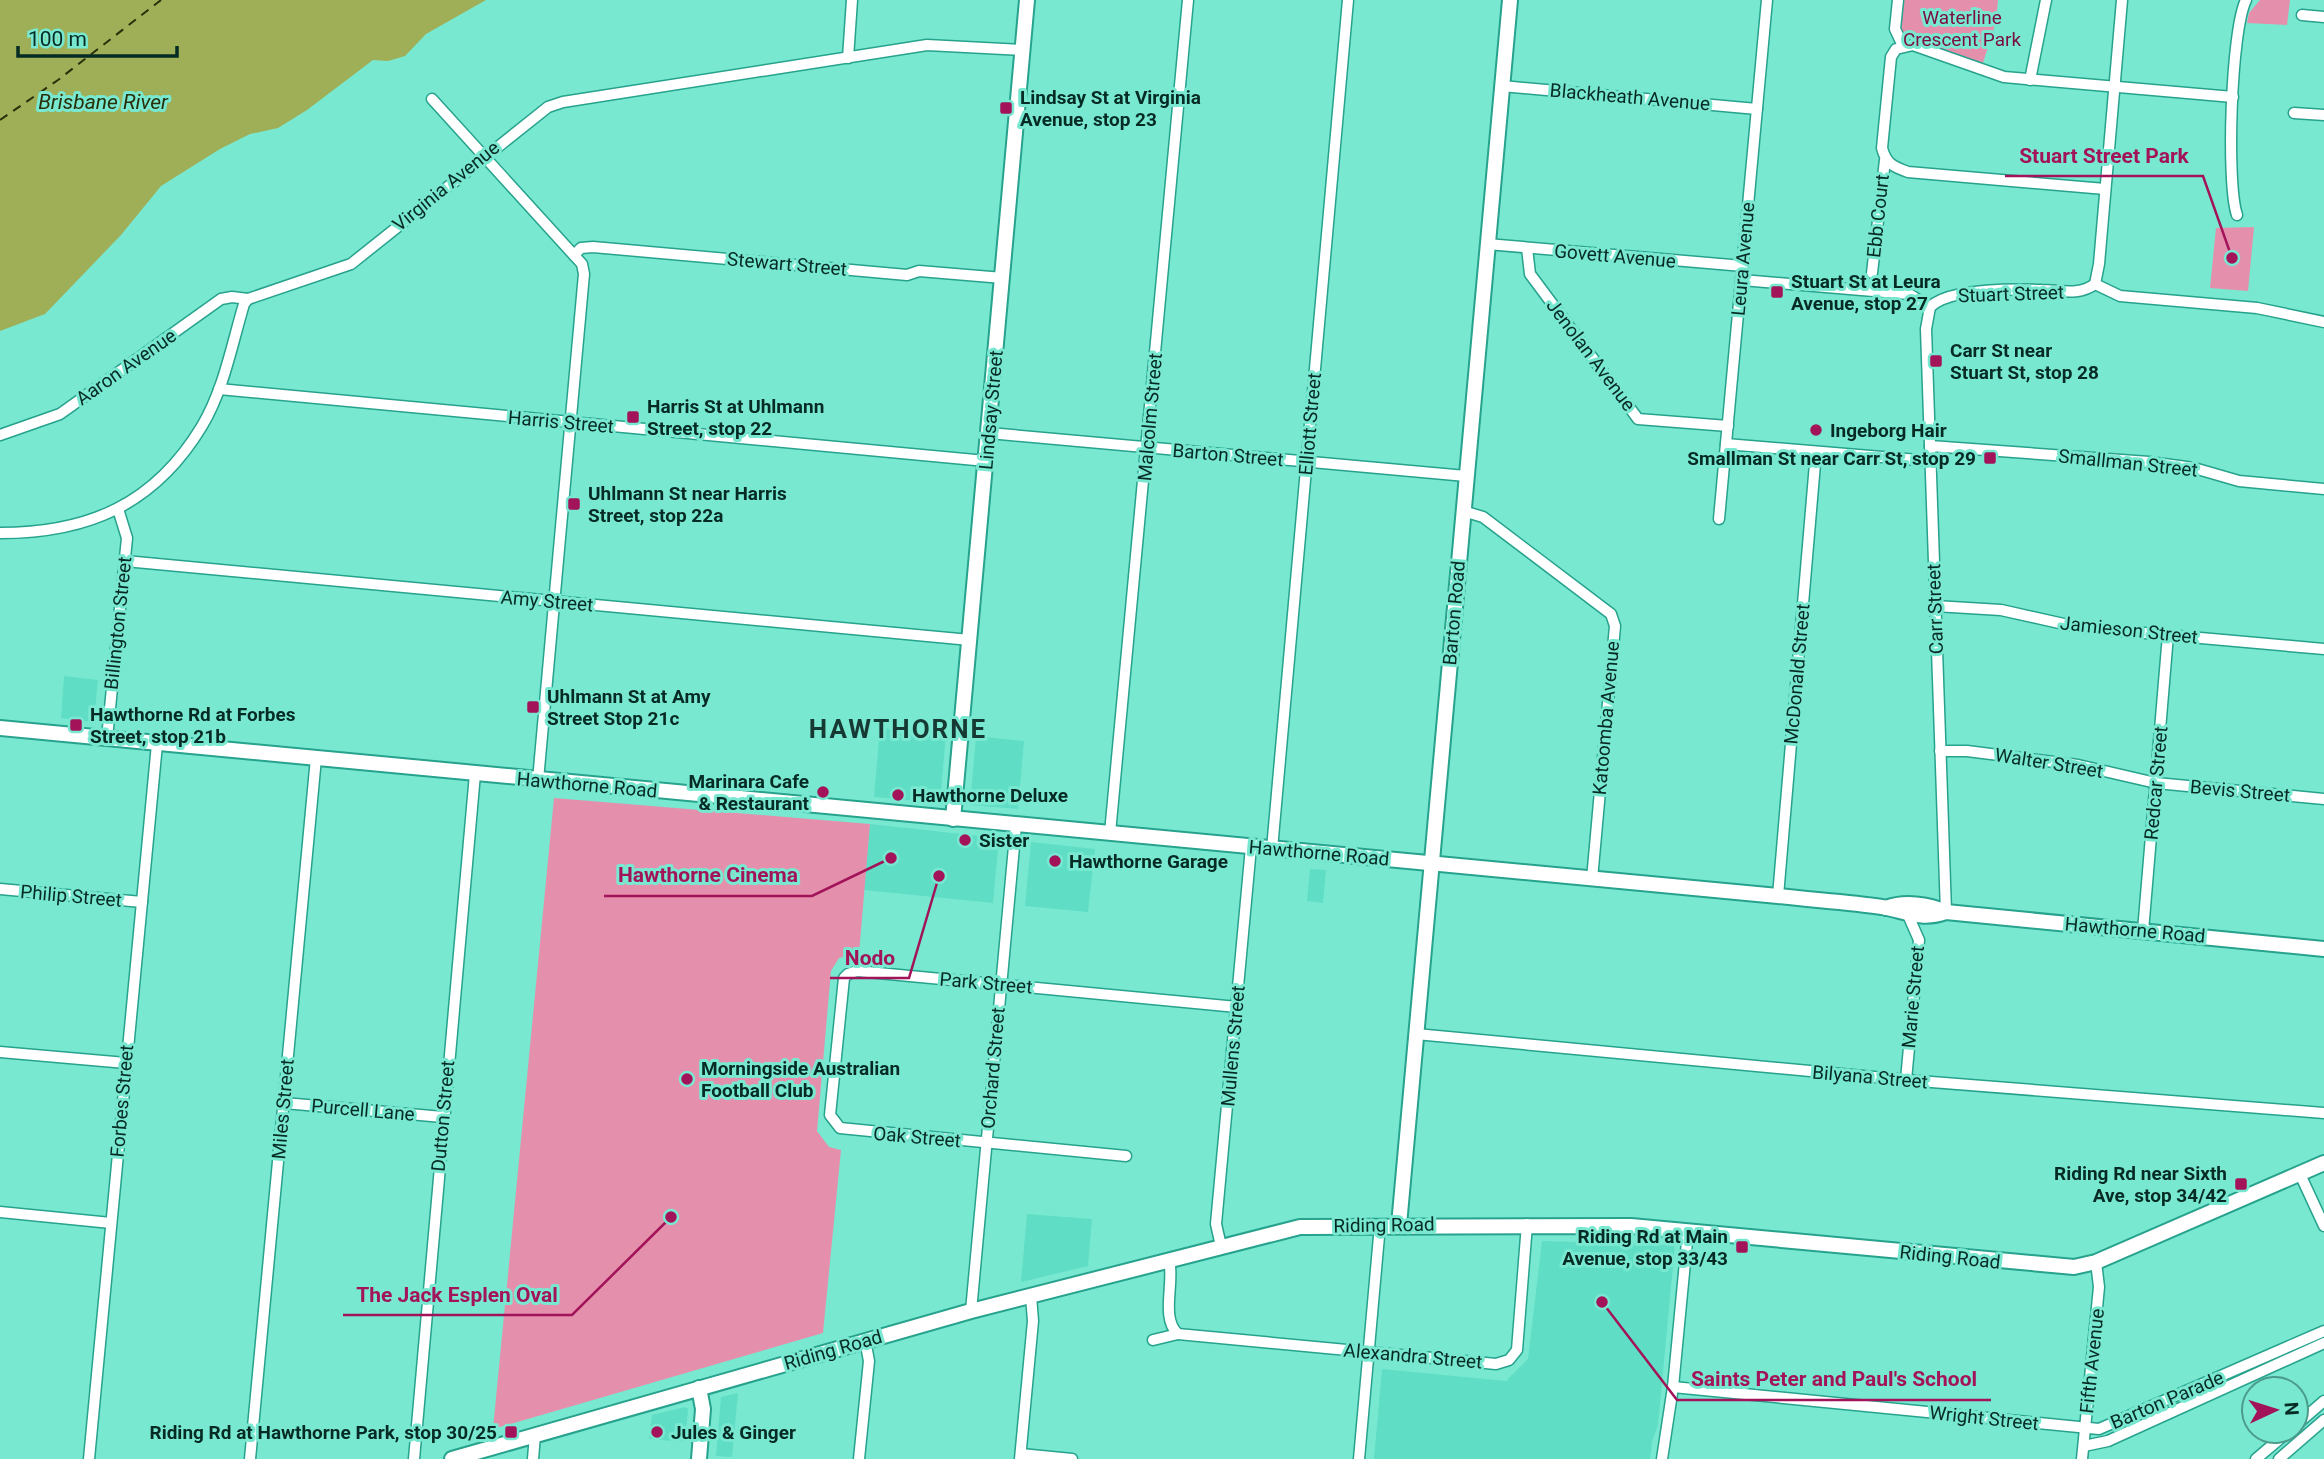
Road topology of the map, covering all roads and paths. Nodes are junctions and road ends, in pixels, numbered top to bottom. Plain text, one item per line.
1 (852, 0) edge
2 (1027, 0) edge
3 (1188, 0) edge
4 (1348, 0) edge
5 (1510, 0) edge
6 (1768, 0) edge
7 (1898, 0) edge
8 (2046, 0) edge
9 (2122, 0) edge
10 (2246, 0) edge
11 (2302, 15) dead end
12 (2324, 17) edge
13 (1903, 46) junction
14 (1022, 50) junction
15 (848, 58) junction
16 (2030, 80) junction
17 (1502, 86) junction
18 (2114, 87) junction
19 (2234, 97) junction
20 (432, 99) dead end
21 (1757, 109) junction
22 (2294, 113) dead end
23 (2324, 115) edge
24 (484, 156) junction
25 (1885, 160) junction
26 (2105, 189) junction
27 (2238, 215) dead end
28 (1488, 244) junction
29 (1527, 248) junction
30 (574, 256) junction
31 (1743, 266) junction
32 (1872, 273) dead end
33 (1003, 278) junction
34 (1742, 280) junction
35 (2095, 284) junction
36 (248, 299) junction
37 (1930, 307) junction
38 (2324, 322) edge
39 (219, 389) junction
40 (570, 423) junction
41 (1728, 426) junction
42 (989, 433) junction
43 (0, 435) edge
44 (1726, 444) junction
45 (1930, 446) junction
46 (1147, 447) junction
47 (1816, 452) junction
48 (986, 461) junction
49 (1930, 461) junction
50 (1306, 462) junction
51 (1466, 476) junction
52 (2324, 489) edge
53 (118, 509) junction
54 (1462, 512) junction
55 (1719, 519) dead end
56 (0, 533) edge
57 (125, 561) junction
58 (554, 601) junction
59 (1935, 606) junction
60 (2168, 635) junction
61 (970, 640) junction
62 (2324, 649) edge
63 (0, 728) edge
64 (107, 738) junction
65 (157, 744) junction
66 (1940, 751) junction
67 (316, 758) junction
68 (475, 774) junction
69 (538, 780) junction
70 (2156, 783) junction
71 (2324, 799) edge
72 (953, 819) junction
73 (1016, 825) junction
74 (1110, 833) junction
75 (1251, 847) junction
76 (1272, 849) junction
77 (1432, 863) junction
78 (1592, 879) junction
79 (0, 889) edge
80 (1778, 896) junction
81 (142, 902) junction
82 (1886, 908) junction
83 (1946, 912) junction
84 (1908, 915) junction
85 (2143, 931) junction
86 (2324, 949) edge
87 (1001, 984) junction
88 (1237, 1007) junction
89 (1416, 1034) junction
90 (0, 1052) edge
91 (125, 1063) junction
92 (1906, 1080) junction
93 (284, 1103) junction
94 (2324, 1114) edge
95 (443, 1117) junction
96 (835, 1124) joint
97 (986, 1143) junction
98 (1126, 1156) dead end
99 (2324, 1163) edge
100 (2300, 1172) junction
101 (0, 1212) edge
102 (111, 1223) junction
103 (1527, 1224) junction
104 (1380, 1225) junction
105 (1399, 1225) junction
106 (2324, 1226) edge
107 (1688, 1231) junction
108 (1221, 1245) junction
109 (1169, 1260) junction
110 (2096, 1262) junction
111 (1031, 1296) junction
112 (971, 1311) junction
113 (2324, 1331) edge
114 (1178, 1334) junction
115 (865, 1340) junction
116 (1153, 1340) dead end
117 (2324, 1343) edge
118 (1368, 1353) junction
119 (1673, 1387) junction
120 (699, 1388) junction
121 (2324, 1401) edge
122 (2310, 1413) edge
123 (2324, 1420) edge
124 (2085, 1429) junction
125 (1667, 1434) junction
126 (535, 1435) junction
127 (2272, 1445) edge
128 (2084, 1446) junction
129 (1020, 1456) edge
130 (89, 1459) edge
131 (250, 1459) edge
132 (414, 1459) edge
133 (452, 1459) edge
134 (533, 1459) edge
135 (699, 1459) edge
136 (859, 1459) edge
137 (1072, 1459) edge
138 (1359, 1459) edge
139 (1662, 1459) edge
140 (1670, 1459) edge
141 (2082, 1459) edge
142 (2256, 1459) edge
143 (2279, 1459) edge

1 - 15 street
2 - 14 street, Lindsay Street
3 - 46 street, Malcolm Street
4 - 50 street, Elliott Street
5 - 17 street, Barton Road
6 - 21 street, Leura Avenue
7 - 13 street
8 - 16 street
9 - 18 street
10 - 19 street
11 - 12 street
13 - 16 street
13 - 25 street, Ebb Court
14 - 15 street, Virginia Avenue
14 - 33 street, Lindsay Street
15 - 24 street, Virginia Avenue
16 - 18 street
17 - 21 street, Blackheath Avenue
17 - 28 street, Barton Road
18 - 19 street
18 - 26 street
19 - 27 street
20 - 24 street
21 - 31 street, Leura Avenue
22 - 23 street
24 - 30 street
24 - 36 street, Virginia Avenue
25 - 26 street
25 - 32 street, Ebb Court
26 - 35 street
28 - 29 street, Govett Avenue
28 - 51 street, Barton Road
29 - 31 street, Govett Avenue
29 - 41 street, Jenolan Avenue
30 - 33 street, Stewart Street
30 - 40 street
31 - 34 street, Leura Avenue
33 - 42 street, Lindsay Street
34 - 37 street, Stuart Street
34 - 41 street, Leura Avenue
35 - 37 street, Stuart Street
35 - 38 street
36 - 39 street
36 - 43 street, Aaron Avenue
37 - 45 street, Carr Street
39 - 40 street, Harris Street
39 - 53 street
40 - 48 street, Harris Street
40 - 58 street
41 - 44 street, Leura Avenue
42 - 46 street, Barton Street
42 - 48 street, Lindsay Street
44 - 47 street
44 - 55 street, Leura Avenue
45 - 49 street, Carr Street
45 - 52 street, Smallman Street
46 - 50 street, Barton Street
46 - 74 street, Malcolm Street
47 - 49 street
47 - 80 street, McDonald Street
48 - 61 street, Lindsay Street
49 - 59 street, Carr Street
50 - 51 street, Barton Street
50 - 76 street, Elliott Street
51 - 54 street, Barton Road
53 - 56 street
53 - 57 street, Billington Street
54 - 77 street, Barton Road
54 - 78 street, Katoomba Avenue
57 - 58 street, Amy Street
57 - 64 street, Billington Street
58 - 61 street, Amy Street
58 - 69 street
59 - 60 street, Jamieson Street
59 - 66 street, Carr Street
60 - 62 street, Jamieson Street
60 - 70 street, Redcar Street
61 - 72 street, Lindsay Street
63 - 64 street, Hawthorne Road
64 - 65 street, Hawthorne Road
65 - 67 street, Hawthorne Road
65 - 81 street, Forbes Street
66 - 70 street, Walter Street
66 - 83 street, Carr Street
67 - 68 street, Hawthorne Road
67 - 93 street, Miles Street
68 - 69 street, Hawthorne Road
68 - 95 street, Dutton Street
69 - 72 street, Hawthorne Road
70 - 71 street, Bevis Street
70 - 85 street, Redcar Street
72 - 73 street, Hawthorne Road
73 - 74 street, Hawthorne Road
73 - 87 street, Orchard Street
74 - 75 street, Hawthorne Road
75 - 76 street, Hawthorne Road
75 - 88 street, Mullens Street
76 - 77 street, Hawthorne Road
77 - 78 street, Hawthorne Road
77 - 89 street, Barton Road
78 - 80 street, Hawthorne Road
79 - 81 street, Philip Street
80 - 82 street, Hawthorne Road
81 - 91 street, Forbes Street
82 - 83 street, Hawthorne Road
82 - 84 street, Hawthorne Road
83 - 84 street, Hawthorne Road
83 - 85 street, Hawthorne Road
84 - 92 street, Marie Street
85 - 86 street, Hawthorne Road
87 - 88 street, Park Street
87 - 96 street, Park Street
87 - 97 street, Orchard Street
88 - 108 street, Mullens Street
89 - 92 street, Bilyana Street
89 - 105 street, Barton Road
90 - 91 street
91 - 102 street, Forbes Street
92 - 94 street, Bilyana Street
93 - 95 street, Purcell Lane
93 - 131 street, Miles Street
95 - 132 street, Dutton Street
96 - 97 street, Oak Street
97 - 98 street, Oak Street
97 - 112 street, Orchard Street
99 - 100 street, Riding Road
100 - 106 street
100 - 110 street, Riding Road
101 - 102 street
102 - 130 street, Forbes Street
103 - 105 street, Riding Road
103 - 107 street, Riding Road
103 - 118 street, Alexandra Street
104 - 105 street, Riding Road
104 - 108 street, Riding Road
104 - 118 street
107 - 110 street, Riding Road
107 - 119 street
108 - 109 street, Riding Road
109 - 111 street, Riding Road
109 - 114 street
110 - 124 street, Fifth Avenue
111 - 112 street, Riding Road
111 - 129 street
112 - 115 street, Riding Road
113 - 124 street, Barton Parade
114 - 116 street, Alexandra Street
114 - 118 street, Alexandra Street
115 - 120 street, Riding Road
115 - 136 street
117 - 128 street, Barton Parade
118 - 138 street
119 - 124 street, Wright Street
119 - 125 street
120 - 126 street, Riding Road
120 - 135 street
121 - 122 street
123 - 143 street
124 - 128 street, Fifth Avenue
125 - 139 street
125 - 140 street
126 - 133 street, Riding Road
126 - 134 street
127 - 142 street
128 - 141 street, Fifth Avenue
129 - 137 street

